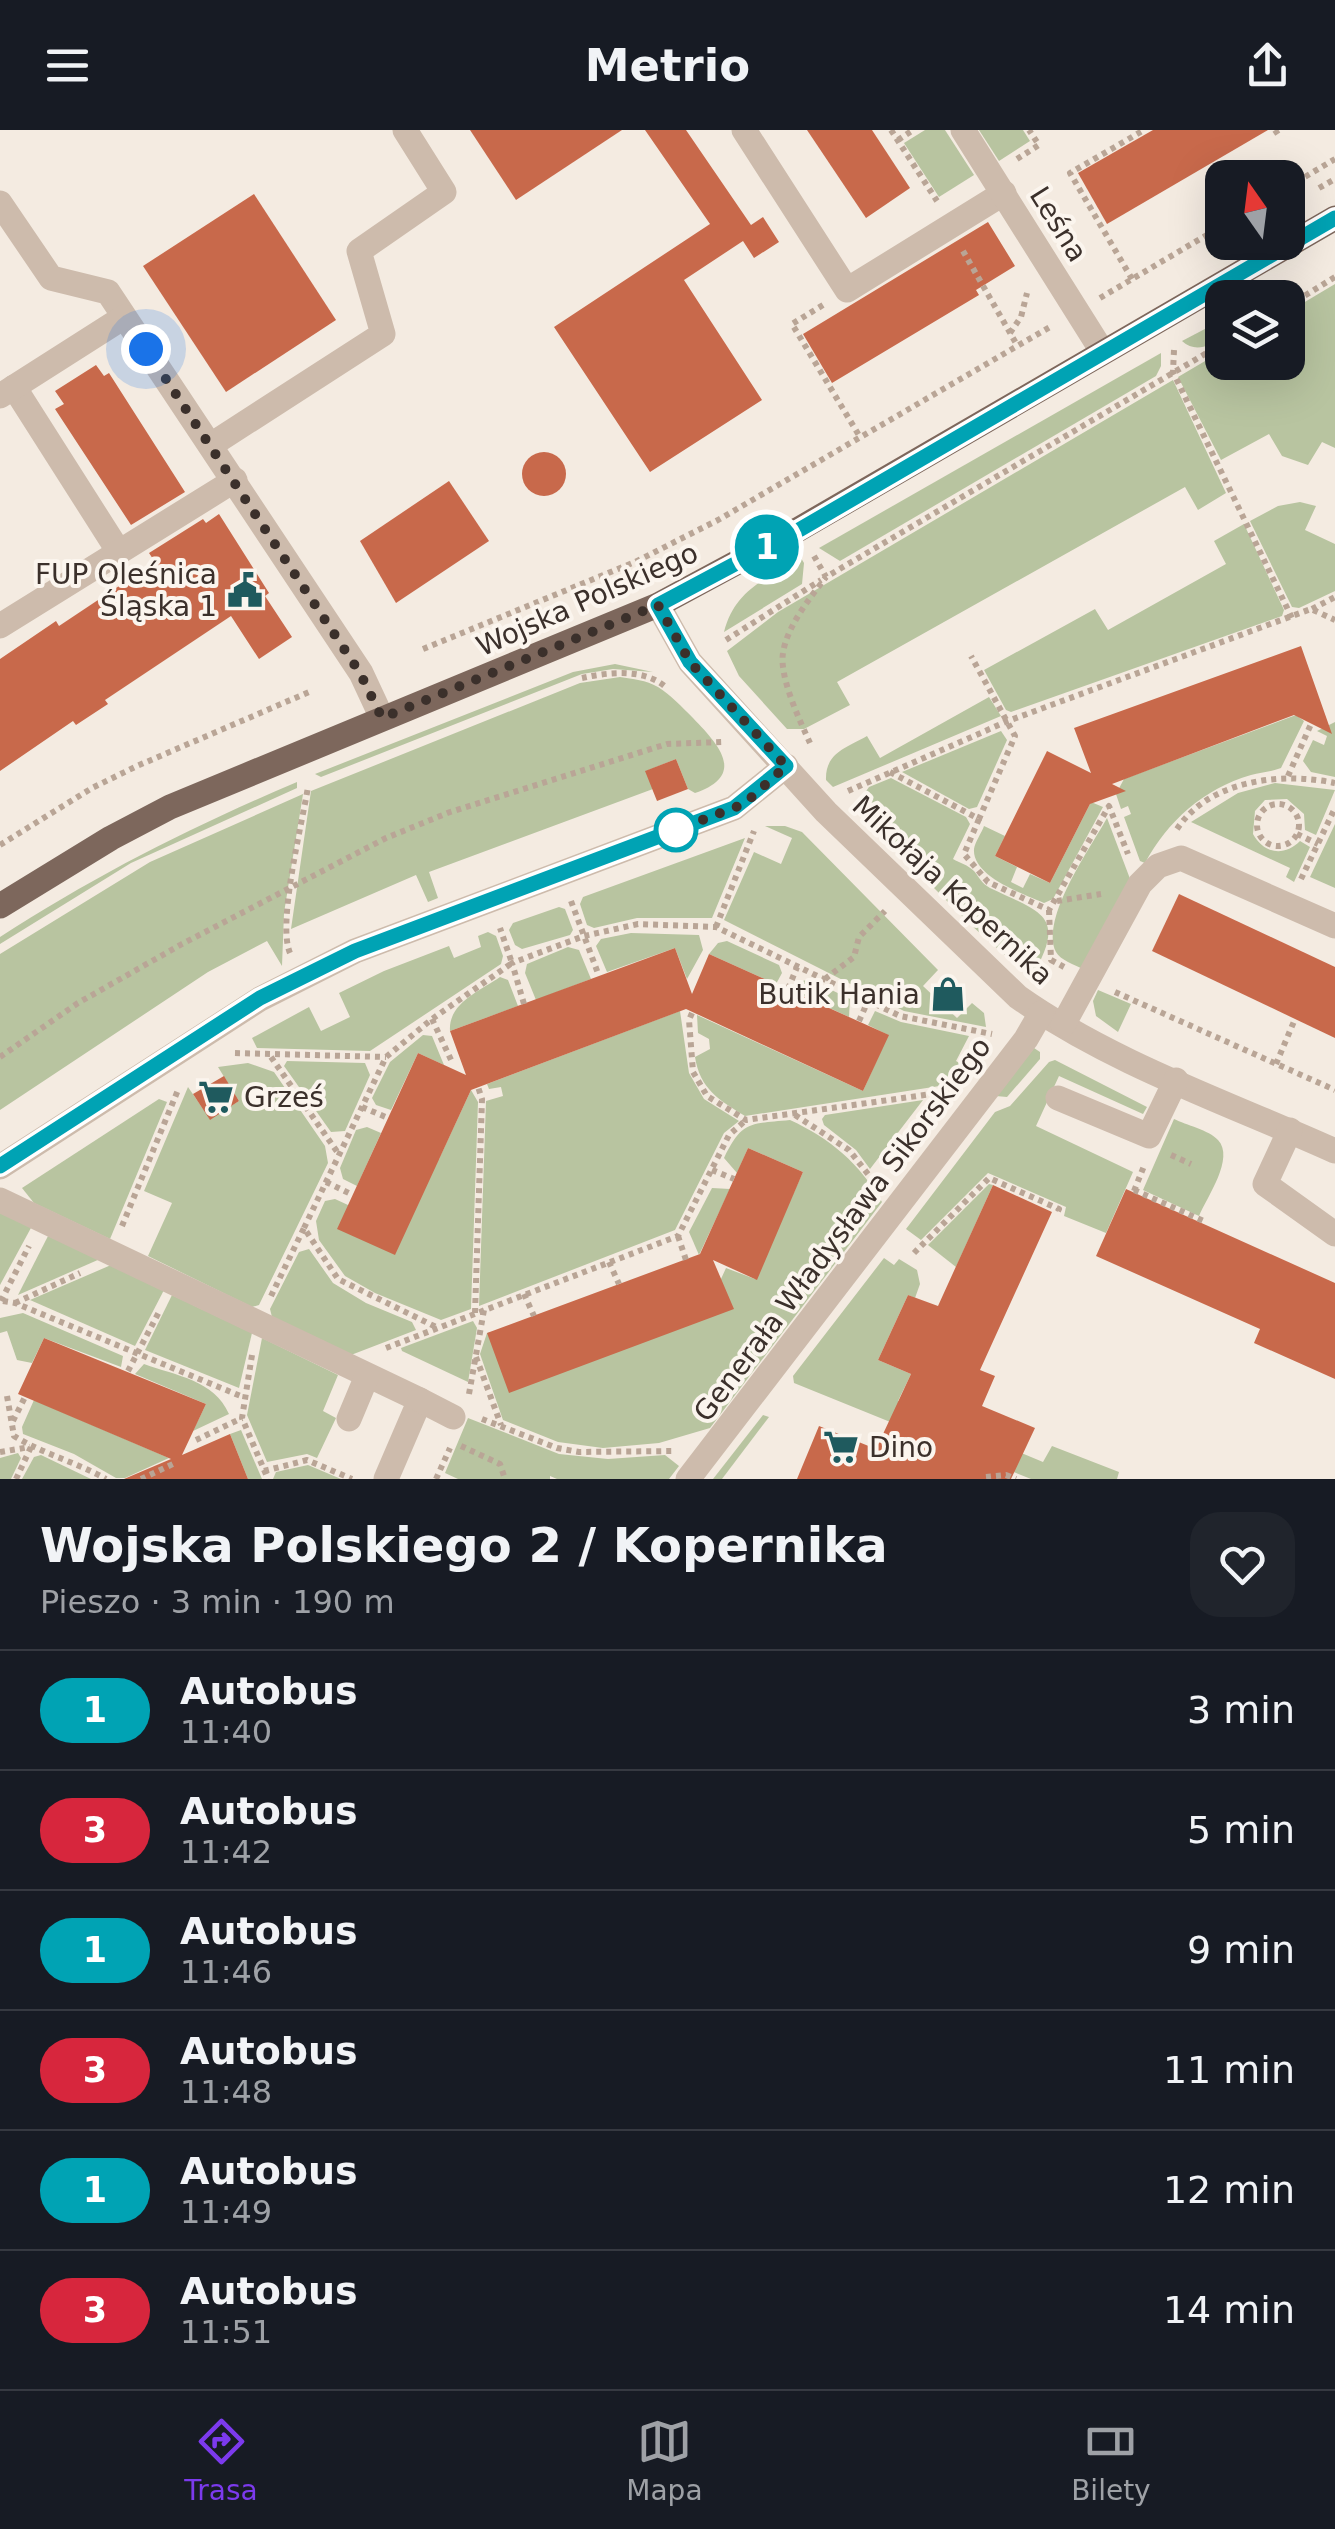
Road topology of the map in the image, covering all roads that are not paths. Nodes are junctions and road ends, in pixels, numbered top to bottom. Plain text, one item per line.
1 (405, 130) edge
2 (744, 130) edge
3 (962, 130) edge
4 (1004, 193) junction
5 (0, 204) edge
6 (1335, 218) edge
7 (124, 317) junction
8 (1102, 351) junction
9 (7, 391) edge
10 (211, 444) junction
11 (234, 480) junction
12 (120, 552) junction
13 (658, 605) junction
14 (0, 626) edge
15 (382, 718) junction
16 (786, 766) junction
17 (0, 906) edge
18 (1335, 926) edge
19 (1052, 1019) junction
20 (1176, 1080) junction
21 (1058, 1098) dead end
22 (1290, 1130) junction
23 (1335, 1151) edge
24 (0, 1166) edge
25 (0, 1200) edge
26 (1335, 1234) edge
27 (367, 1376) junction
28 (420, 1400) junction
29 (348, 1418) dead end
30 (453, 1430) road end
31 (386, 1479) edge
32 (688, 1479) edge

1 - 10 street
2 - 4 street
3 - 4 street, Leśna
4 - 8 street, Leśna
5 - 7 street
6 - 8 main road, Wojska Polskiego
7 - 9 street
7 - 10 street
8 - 13 main road, Wojska Polskiego
9 - 12 street
10 - 11 street
11 - 12 street
11 - 15 street
12 - 14 street
13 - 15 main road, Wojska Polskiego
13 - 16 street, Mikołaja Kopernika
15 - 17 main road, Wojska Polskiego
16 - 19 street, Mikołaja Kopernika
16 - 24 street
18 - 19 street, Generała Władysława Sikorskiego
19 - 20 street, Mikołaja Kopernika
19 - 32 street, Generała Władysława Sikorskiego
20 - 21 street
20 - 22 street, Mikołaja Kopernika
22 - 23 street, Mikołaja Kopernika
22 - 26 street
25 - 27 street
27 - 28 street
27 - 29 street
28 - 30 street
28 - 31 street

